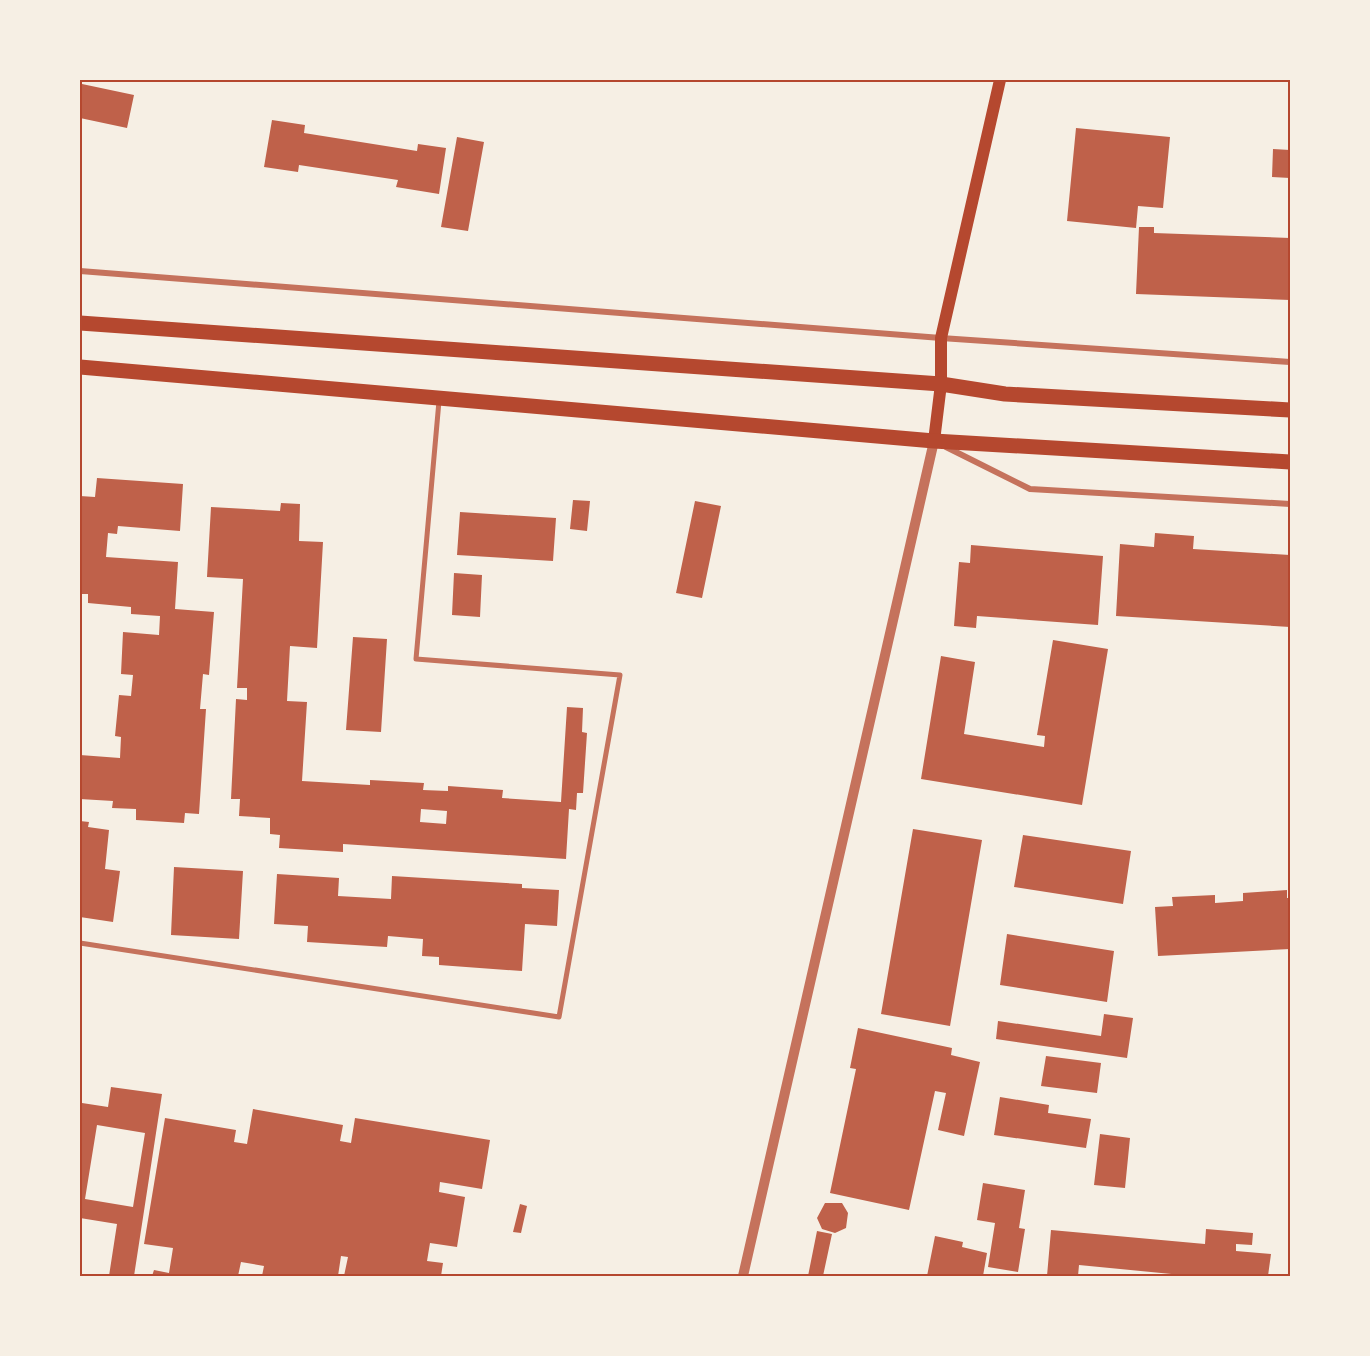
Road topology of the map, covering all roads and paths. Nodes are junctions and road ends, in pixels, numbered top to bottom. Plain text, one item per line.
1 (1000, 80) edge
2 (80, 271) edge
3 (80, 323) edge
4 (941, 338) junction
5 (1290, 362) edge
6 (80, 367) edge
7 (941, 384) junction
8 (439, 398) junction
9 (1290, 410) edge
10 (934, 441) junction
11 (1290, 462) edge
12 (1290, 504) edge
13 (80, 943) edge
14 (743, 1276) edge

1 - 4 main road
2 - 4 street
3 - 7 main road
4 - 5 street
4 - 7 main road
6 - 8 main road
7 - 9 main road
7 - 10 main road
8 - 10 main road
8 - 13 street
10 - 11 main road
10 - 12 street
10 - 14 street

